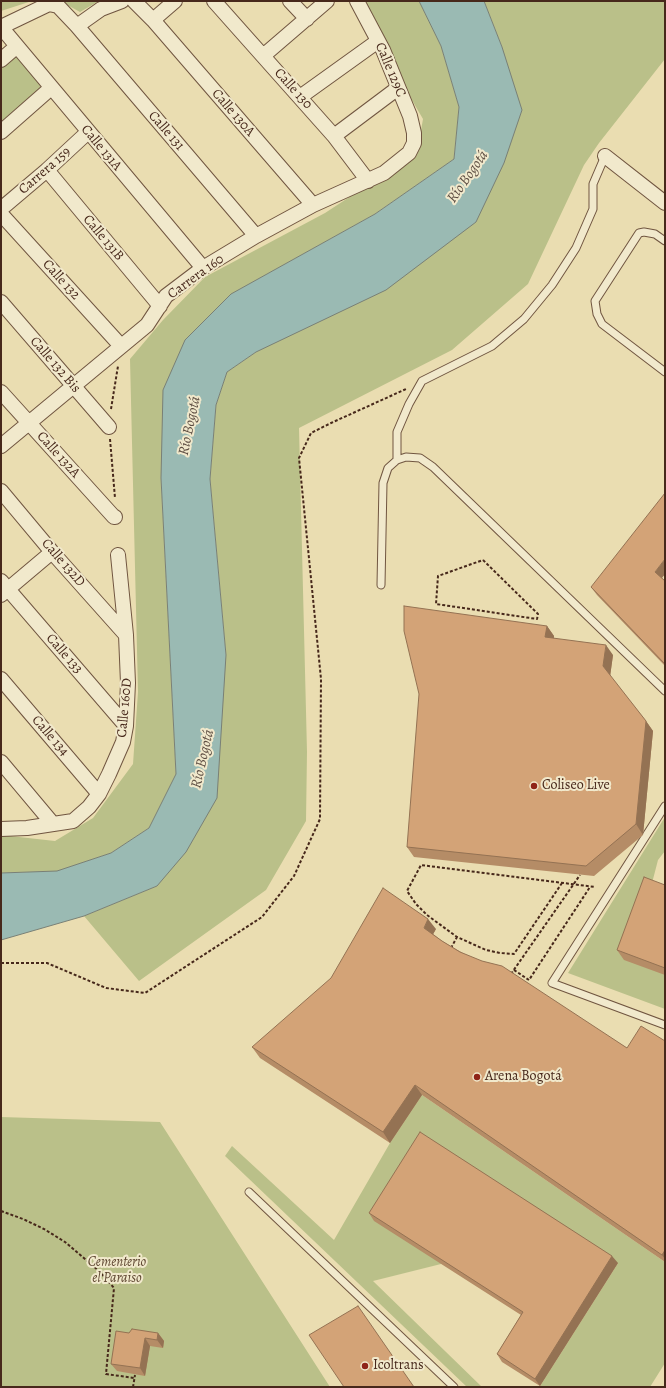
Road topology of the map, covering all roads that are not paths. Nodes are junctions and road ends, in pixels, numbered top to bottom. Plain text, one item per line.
1 (122, 1) edge
2 (134, 1) edge
3 (175, 1) edge
4 (214, 1) edge
5 (290, 1) edge
6 (327, 1) edge
7 (357, 1) edge
8 (307, 19) junction
9 (153, 20) junction
10 (77, 26) junction
11 (1, 27) edge
12 (378, 41) junction
13 (16, 47) junction
14 (263, 56) junction
15 (1, 60) edge
16 (51, 88) junction
17 (398, 88) junction
18 (300, 97) junction
19 (1, 132) edge
20 (88, 132) junction
21 (334, 136) junction
22 (414, 143) joint
23 (605, 156) joint
24 (47, 170) junction
25 (368, 180) junction
26 (665, 203) edge
27 (313, 205) junction
28 (1, 209) edge
29 (1, 214) edge
30 (256, 236) junction
31 (665, 241) edge
32 (203, 268) junction
33 (1, 302) edge
34 (160, 306) junction
35 (121, 346) junction
36 (665, 372) edge
37 (73, 385) junction
38 (1, 392) edge
39 (28, 423) junction
40 (109, 427) dead end
41 (1, 446) edge
42 (397, 460) junction
43 (1, 491) edge
44 (115, 517) dead end
45 (52, 552) junction
46 (118, 555) dead end
47 (381, 585) dead end
48 (3, 588) edge
49 (126, 635) junction
50 (1, 679) edge
51 (665, 691) edge
52 (126, 726) junction
53 (1, 762) edge
54 (99, 794) junction
55 (665, 806) edge
56 (53, 824) junction
57 (1, 829) edge
58 (665, 1025) edge
59 (249, 1192) dead end
60 (454, 1387) edge

1 - 10 street
2 - 9 street, Calle 130A
3 - 9 street
4 - 14 street, Calle 130
5 - 8 street
6 - 8 street
7 - 12 street, Calle 129C
8 - 14 street
9 - 27 street, Calle 130A
10 - 11 street, Calle 131
10 - 30 street, Calle 131
11 - 13 street, Calle 131A
12 - 17 street, Calle 129C
12 - 18 street
13 - 15 street
13 - 16 street, Calle 131A
14 - 18 street, Calle 130
16 - 19 street
16 - 20 street, Calle 131A
17 - 21 street
17 - 22 street, Calle 129C
18 - 21 street, Calle 130
20 - 24 street, Carrera 159
20 - 32 street, Calle 131A
21 - 25 street, Calle 130
22 - 25 street, Carrera 160
23 - 26 street
23 - 42 lane
24 - 28 street, Carrera 159
24 - 34 street, Calle 131B
25 - 27 street, Carrera 160
27 - 30 street, Carrera 160
29 - 35 street, Calle 132
30 - 32 street, Carrera 160
31 - 36 lane
32 - 34 street, Carrera 160
33 - 37 street, Calle 132 Bis
34 - 35 street, Carrera 160
35 - 37 street, Carrera 160
37 - 39 street, Carrera 160
37 - 40 street, Calle 132 Bis
38 - 39 street, Calle 132A
39 - 41 street, Carrera 160
39 - 44 street, Calle 132A
42 - 47 lane
42 - 51 lane
43 - 45 street, Calle 132D
45 - 48 street
45 - 49 street, Calle 132D
46 - 49 street, Calle 160D
48 - 52 street, Calle 133
49 - 52 street, Calle 160D
50 - 54 street, Calle 134
52 - 54 street, Calle 160D
53 - 56 street
54 - 56 street, Calle 160D
55 - 58 lane
56 - 57 street, Calle 160D
59 - 60 lane

